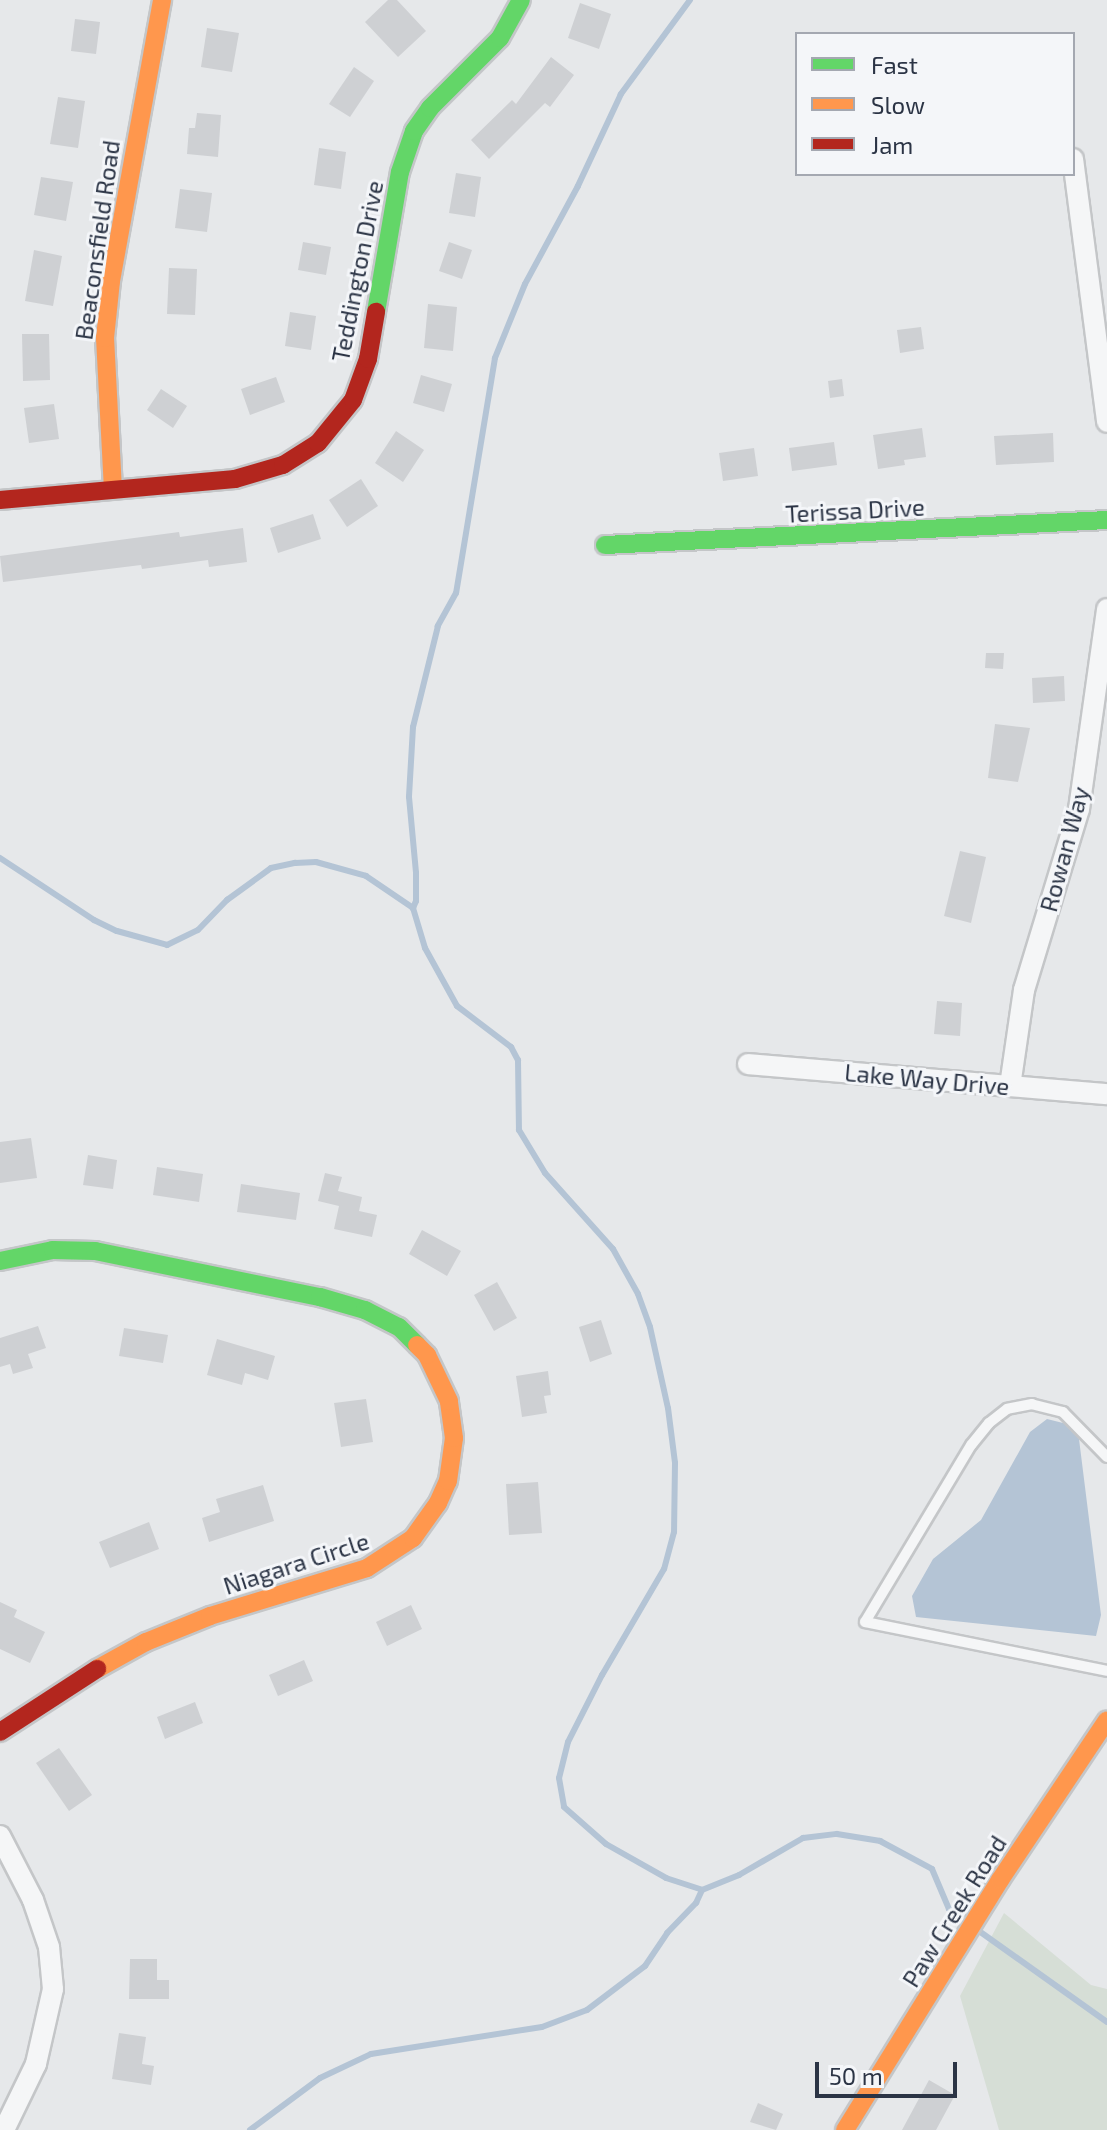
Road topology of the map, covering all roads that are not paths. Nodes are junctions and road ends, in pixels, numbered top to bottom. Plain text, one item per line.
1 (162, 0) edge
2 (521, 0) edge
3 (1075, 174) edge
4 (1107, 422) edge
5 (113, 490) junction
6 (0, 500) edge
7 (1107, 520) edge
8 (605, 545) dead end
9 (1107, 609) edge
10 (748, 1064) dead end
11 (1010, 1086) junction
12 (1107, 1094) edge
13 (0, 1261) edge
14 (1107, 1457) edge
15 (1107, 1671) edge
16 (1107, 1720) edge
17 (0, 1732) edge
18 (0, 1836) edge
19 (4, 2130) edge
20 (845, 2130) edge

1 - 5 street, Beaconsfield Road
2 - 5 street, Teddington Drive
3 - 4 street
5 - 6 street, Teddington Drive
7 - 8 street, Terissa Drive
9 - 11 street, Rowan Way
10 - 11 street, Lake Way Drive
11 - 12 street, Lake Way Drive
13 - 17 street, Niagara Circle
14 - 15 lane
16 - 20 street, Paw Creek Road
18 - 19 street

